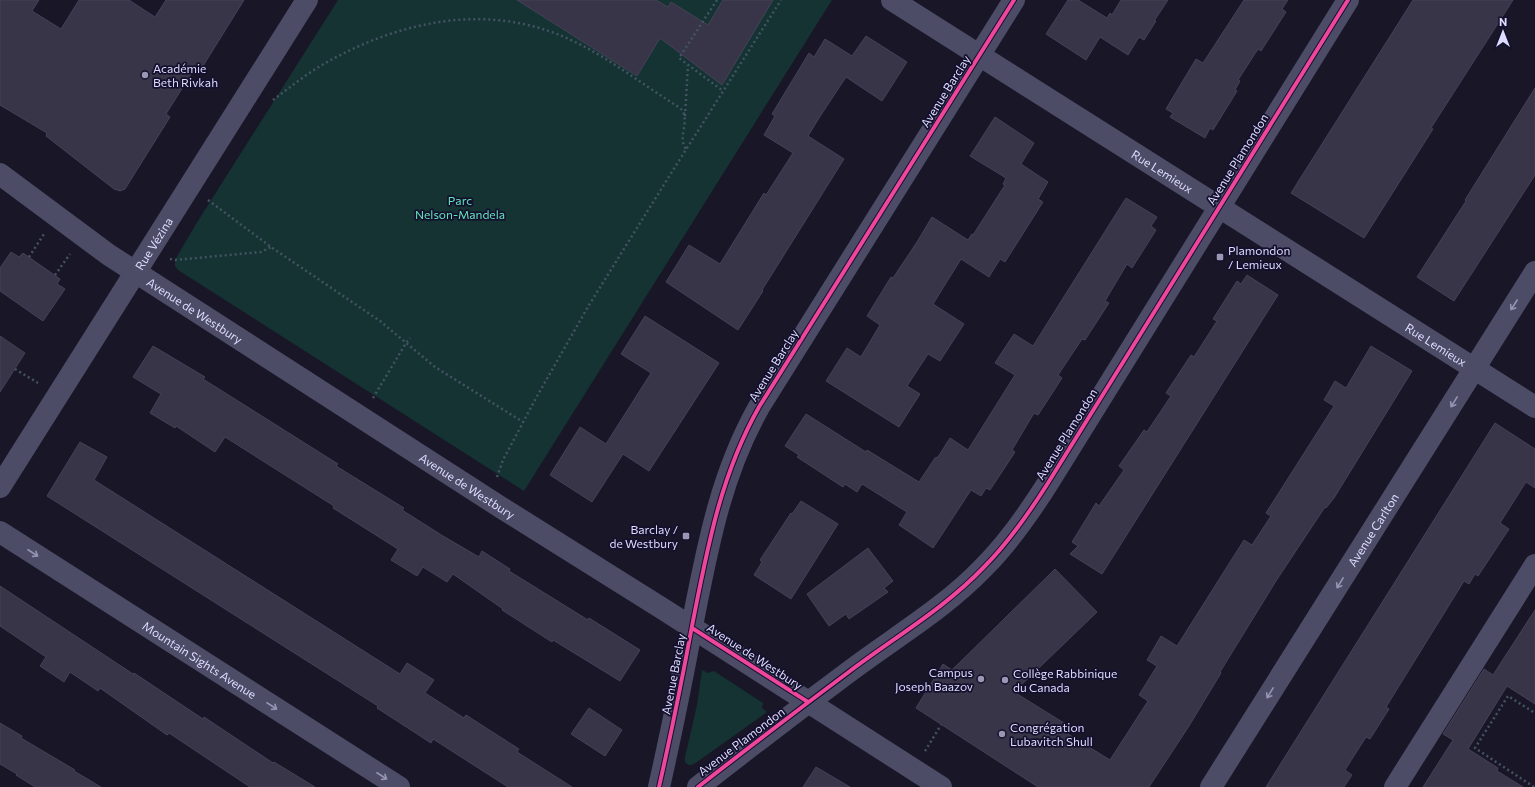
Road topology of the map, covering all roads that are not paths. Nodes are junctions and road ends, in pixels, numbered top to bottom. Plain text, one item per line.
1 (307, 0) edge
2 (892, 0) edge
3 (1014, 0) edge
4 (1348, 0) edge
5 (979, 56) junction
6 (0, 174) edge
7 (1219, 207) junction
8 (136, 272) junction
9 (1535, 272) edge
10 (1475, 369) junction
11 (1535, 406) edge
12 (0, 487) edge
13 (0, 532) edge
14 (1535, 565) edge
15 (692, 628) junction
16 (808, 702) junction
17 (399, 787) edge
18 (659, 787) edge
19 (698, 787) edge
20 (941, 787) edge
21 (1211, 787) edge
22 (1395, 787) edge

1 - 8 street, Rue Vézina
2 - 5 street, Rue Lemieux
3 - 5 street, Avenue Barclay
4 - 7 street, Avenue Plamondon
5 - 7 street, Rue Lemieux
5 - 15 street, Avenue Barclay
6 - 8 street, Avenue de Westbury
7 - 10 street, Rue Lemieux
7 - 16 street, Avenue Plamondon
8 - 12 street, Rue Vézina
8 - 15 street, Avenue de Westbury
9 -> 10 street, Avenue Carlton
10 - 11 street, Rue Lemieux
10 -> 21 street, Avenue Carlton
13 -> 17 street, Mountain Sights Avenue
14 - 22 street
15 - 16 street, Avenue de Westbury
15 - 18 street, Avenue Barclay
16 - 19 street, Avenue Plamondon
16 - 20 street, Avenue de Westbury

